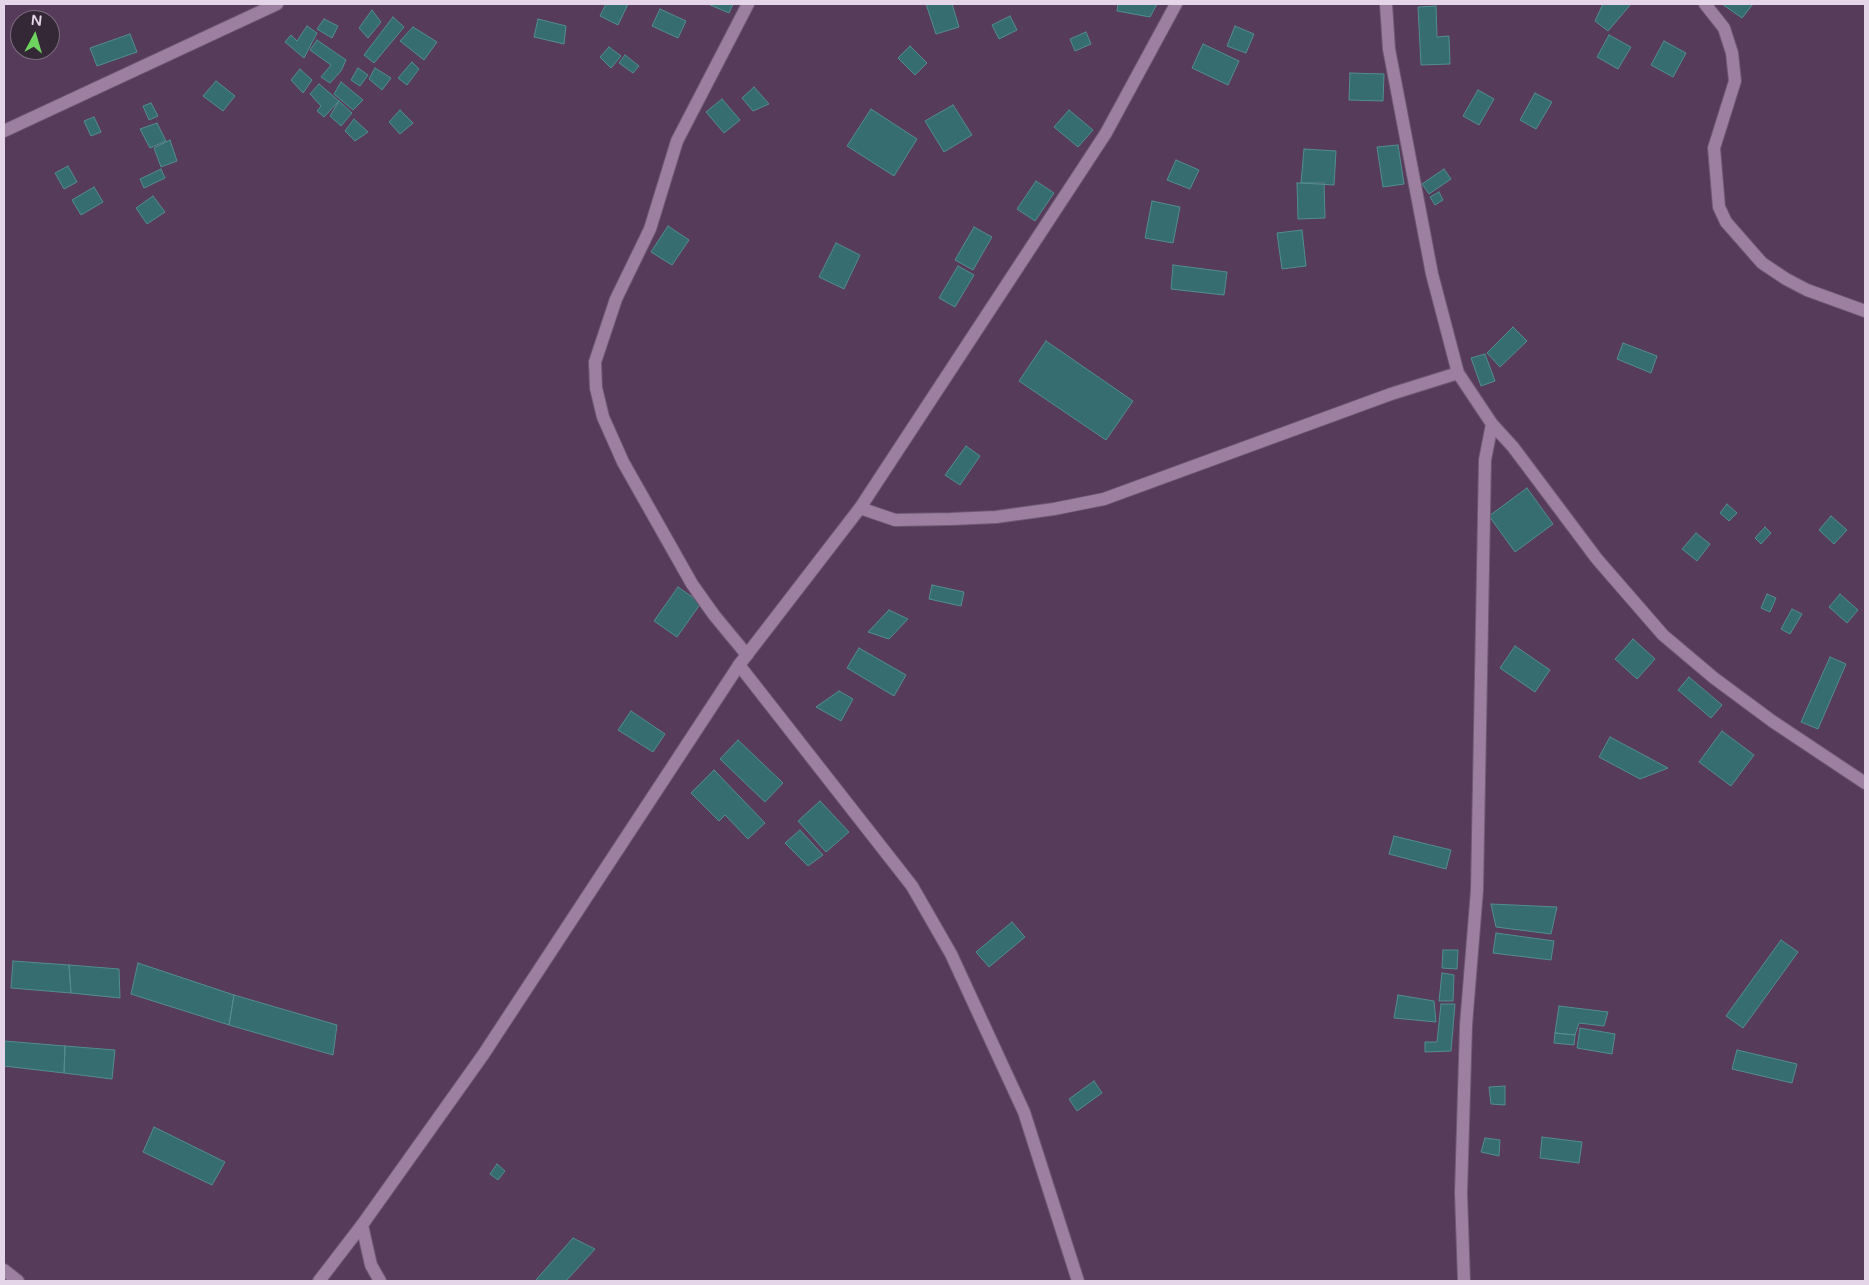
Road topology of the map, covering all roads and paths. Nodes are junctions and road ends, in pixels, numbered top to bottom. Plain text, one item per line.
1 (277, 4) edge
2 (748, 4) edge
3 (1176, 4) edge
4 (1386, 4) edge
5 (1705, 4) edge
6 (4, 131) edge
7 (1865, 311) edge
8 (1458, 373) junction
9 (1492, 424) junction
10 (860, 508) junction
11 (747, 655) junction
12 (739, 665) junction
13 (1865, 783) edge
14 (362, 1225) junction
15 (4, 1270) edge
16 (18, 1281) edge
17 (319, 1281) edge
18 (380, 1281) edge
19 (1078, 1281) edge
20 (1464, 1281) edge

1 - 6 street
2 - 11 street
3 - 10 street
4 - 8 street
5 - 7 street
8 - 9 street
8 - 10 street
9 - 13 street
9 - 20 street
10 - 11 street
11 - 12 street
12 - 14 street
12 - 19 street
14 - 17 street
14 - 18 street
15 - 16 street

